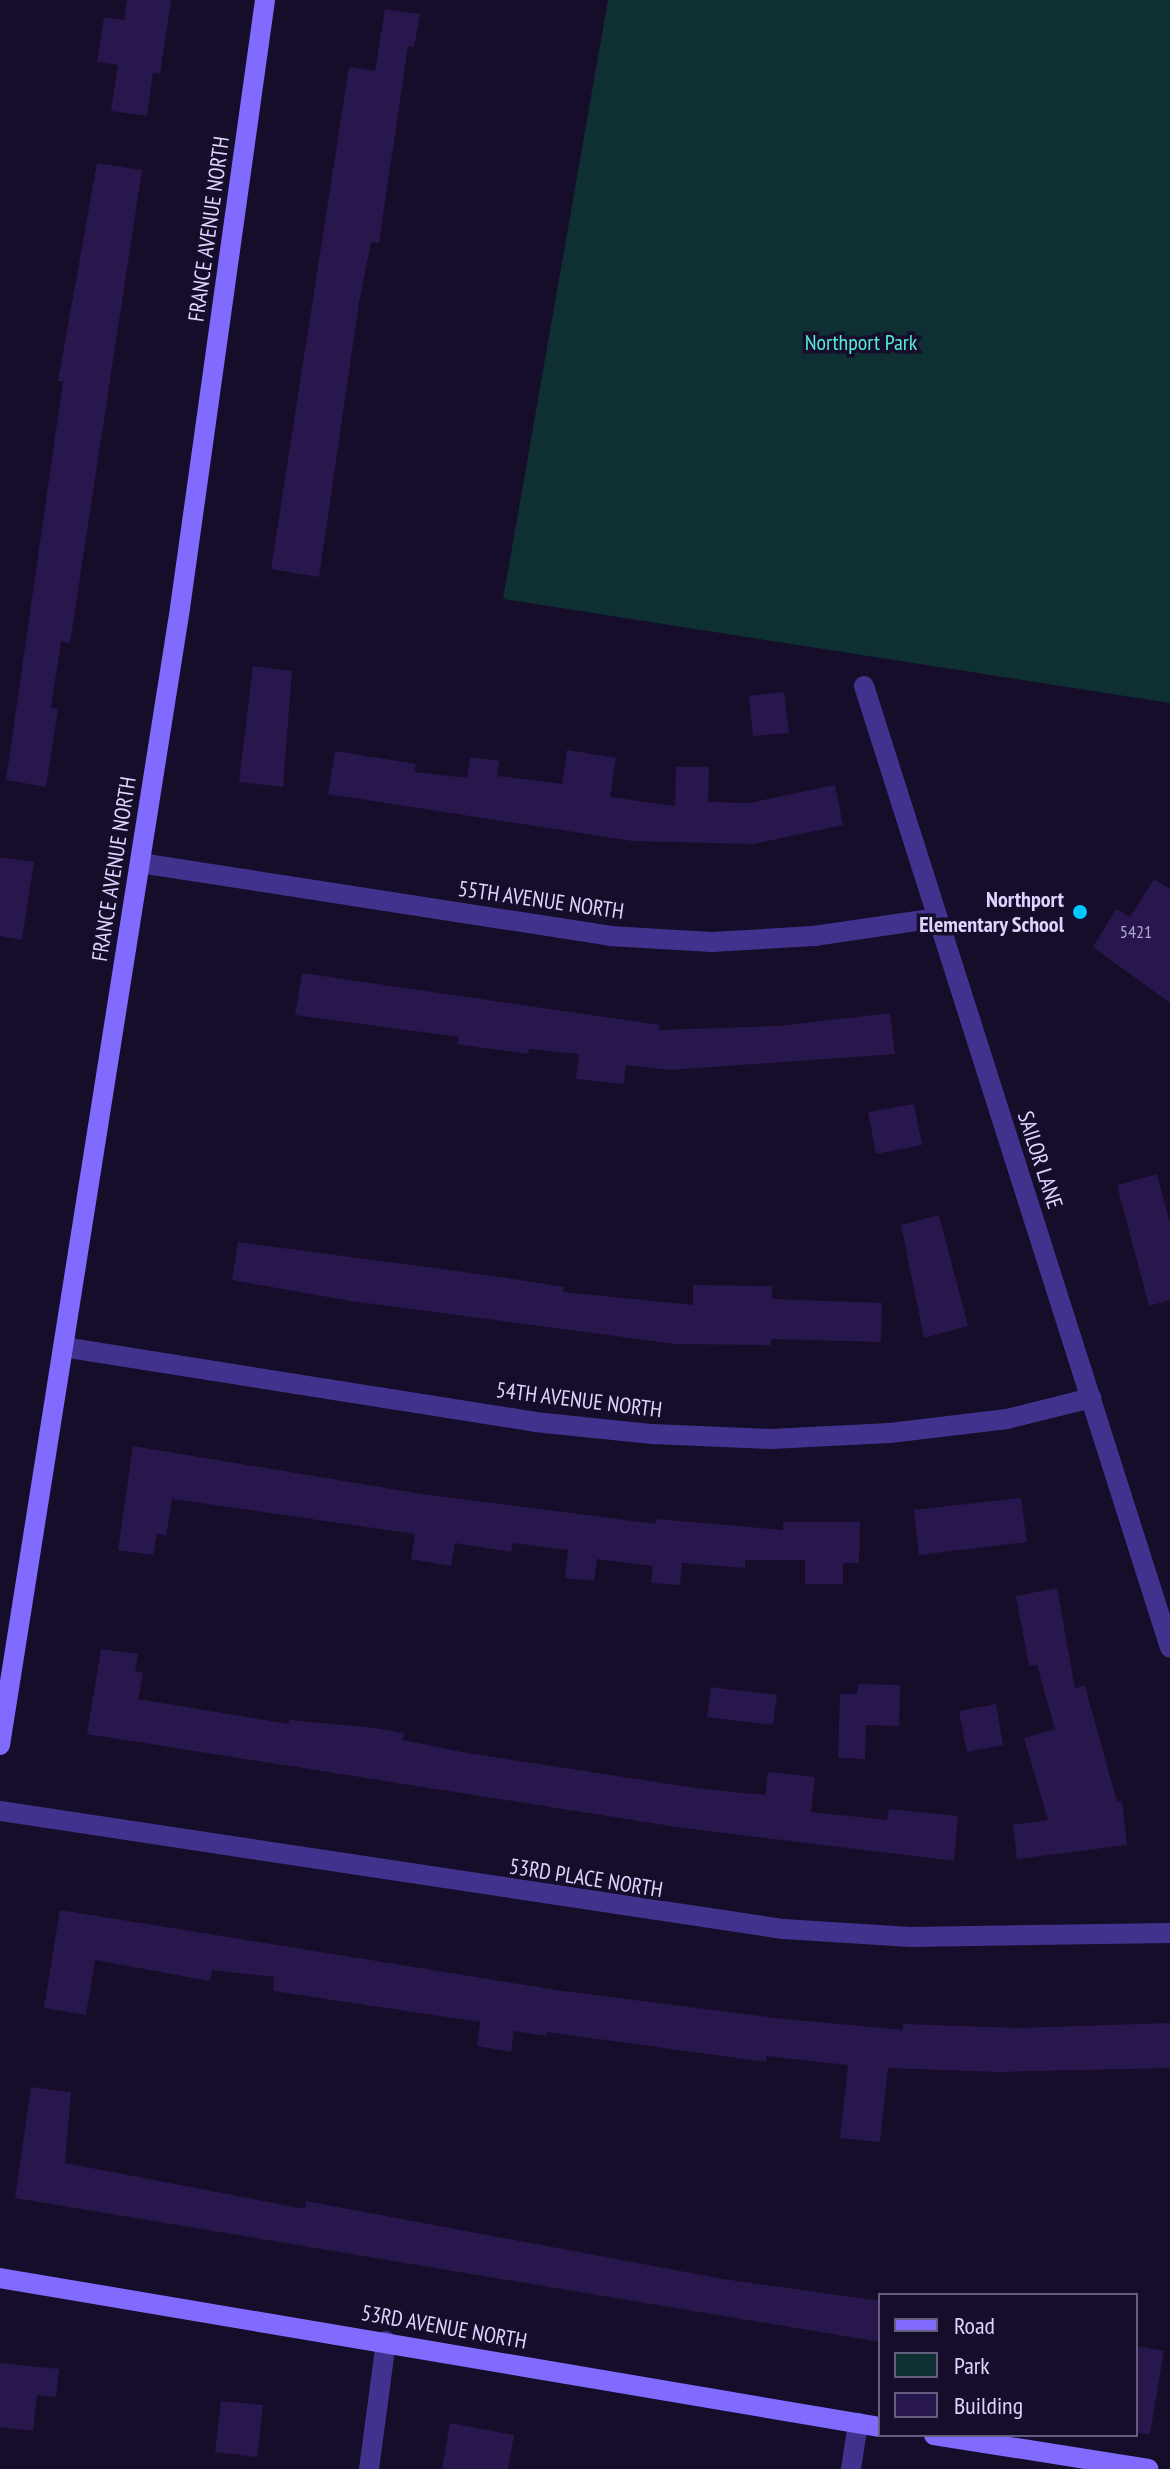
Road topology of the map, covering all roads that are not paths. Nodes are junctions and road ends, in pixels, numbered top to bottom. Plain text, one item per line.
1 (265, 0) edge
2 (864, 686) dead end
3 (140, 863) junction
4 (938, 918) junction
5 (63, 1347) junction
6 (1091, 1398) junction
7 (1170, 1648) edge
8 (0, 1745) edge
9 (0, 1811) edge
10 (1170, 1933) edge
11 (0, 2278) edge
12 (386, 2341) junction
13 (858, 2423) junction
14 (878, 2427) edge
15 (947, 2437) edge
16 (369, 2469) edge
17 (851, 2469) edge
18 (1148, 2469) edge

1 - 3 street, FRANCE AVENUE NORTH
2 - 4 street, SAILOR LANE
3 - 4 street, 55TH AVENUE NORTH
3 - 5 street, FRANCE AVENUE NORTH
4 - 6 street, SAILOR LANE
5 - 6 street, 54TH AVENUE NORTH
5 - 8 street, FRANCE AVENUE NORTH
6 - 7 street, SAILOR LANE
9 - 10 street, 53RD PLACE NORTH
11 - 12 street, 53RD AVENUE NORTH
12 - 13 street, 53RD AVENUE NORTH
12 - 16 street
13 - 14 street, 53RD AVENUE NORTH
13 - 17 street
15 - 18 street

